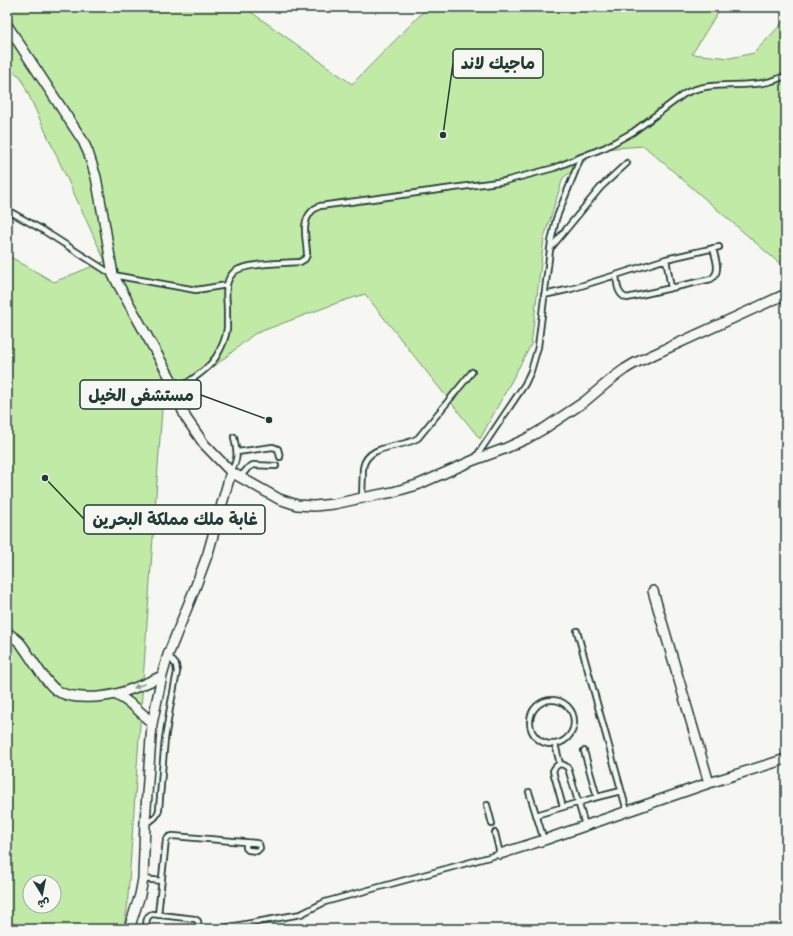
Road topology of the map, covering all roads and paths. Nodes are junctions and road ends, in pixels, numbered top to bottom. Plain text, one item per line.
1 (7, 25) edge
2 (786, 75) edge
3 (582, 157) junction
4 (627, 163) dead end
5 (7, 210) edge
6 (719, 247) dead end
7 (713, 248) junction
8 (550, 249) junction
9 (666, 259) junction
10 (616, 274) junction
11 (112, 275) junction
12 (227, 285) junction
13 (671, 288) junction
14 (786, 294) edge
15 (544, 295) junction
16 (472, 372) dead end
17 (176, 390) junction
18 (234, 437) dead end
19 (237, 452) junction
20 (280, 457) dead end
21 (474, 460) junction
22 (276, 466) dead end
23 (231, 472) junction
24 (240, 477) junction
25 (362, 498) junction
26 (652, 591) dead end
27 (577, 631) dead end
28 (7, 632) edge
29 (168, 655) junction
30 (162, 676) junction
31 (115, 694) junction
32 (152, 724) junction
33 (555, 744) junction
34 (584, 751) dead end
35 (786, 759) edge
36 (560, 764) junction
37 (709, 783) junction
38 (621, 790) junction
39 (529, 792) dead end
40 (596, 797) junction
41 (578, 802) junction
42 (487, 805) dead end
43 (563, 807) junction
44 (627, 811) junction
45 (536, 815) junction
46 (145, 822) junction
47 (492, 824) dead end
48 (585, 826) junction
49 (495, 833) dead end
50 (544, 840) junction
51 (246, 842) dead end
52 (500, 854) junction
53 (143, 879) junction
54 (162, 881) junction
55 (158, 915) junction
56 (129, 929) edge
57 (148, 929) edge
58 (199, 929) edge
59 (218, 929) edge

1 - 11 street
2 - 3 lane
3 - 8 lane
3 - 12 lane
4 - 8 lane
5 - 11 lane
6 - 7 lane
7 - 9 lane
7 - 13 lane
8 - 15 lane
9 - 10 lane
9 - 13 lane
10 - 13 lane
10 - 15 lane
11 - 12 lane
11 - 17 street
12 - 17 lane
14 - 21 street
15 - 21 lane
16 - 25 lane
17 - 23 street
18 - 19 lane
19 - 20 lane
19 - 23 lane
21 - 25 street
22 - 24 lane
23 - 24 street
23 - 29 street
24 - 25 street
26 - 37 street
27 - 38 lane
28 - 31 street
29 - 30 street
29 - 46 lane
30 -> 31 street
30 - 32 street
31 - 32 street
32 - 46 street
33 - 33 lane
33 - 36 lane
34 - 40 lane
35 - 37 street
36 - 41 lane
36 - 43 lane
37 - 44 street
38 - 40 lane
38 - 44 lane
39 - 45 lane
40 - 41 lane
41 - 43 lane
41 - 48 lane
42 - 47 lane
43 - 45 lane
44 - 48 street
45 - 50 lane
46 - 53 street
48 - 50 street
49 - 52 lane
50 - 52 street
51 - 54 lane
52 - 59 lane
53 - 54 lane
53 - 56 street
54 - 55 lane
55 - 57 lane
55 - 58 lane

